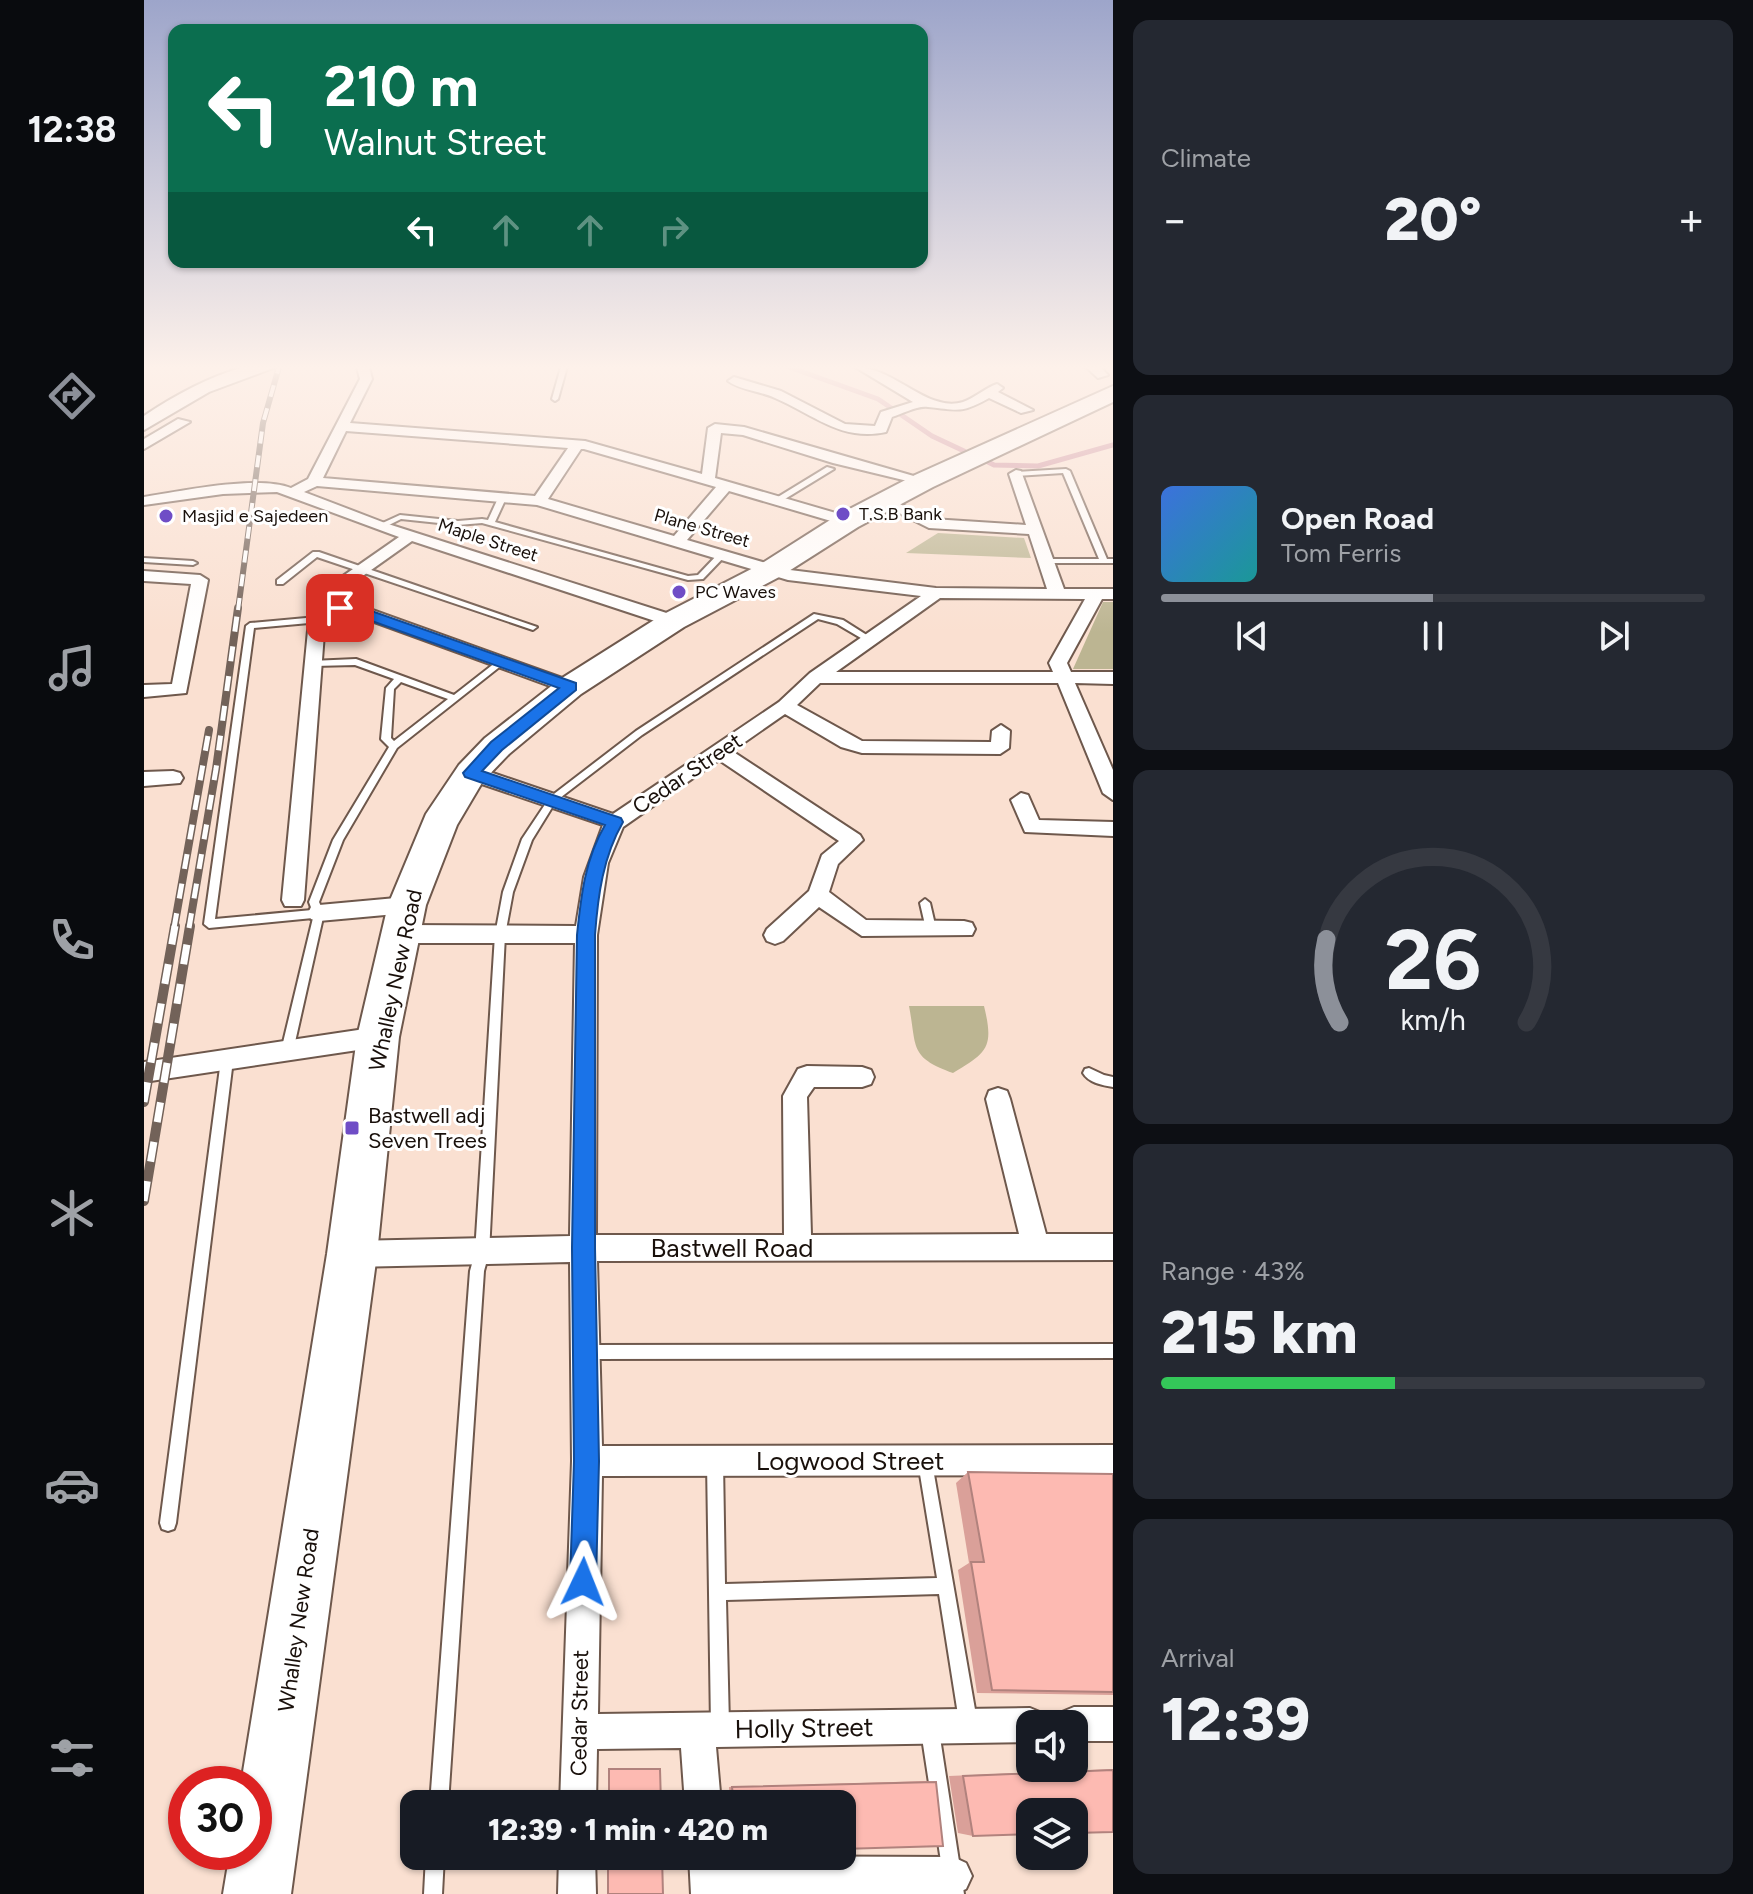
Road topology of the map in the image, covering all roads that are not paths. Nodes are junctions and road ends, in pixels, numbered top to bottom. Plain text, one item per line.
1 (328, 455) edge
2 (570, 455) edge
3 (616, 455) edge
4 (711, 455) edge
5 (823, 455) edge
6 (968, 455) edge
7 (830, 469) dead end
8 (1016, 474) joint
9 (708, 480) junction
10 (924, 481) junction
11 (314, 482) junction
12 (726, 485) junction
13 (292, 493) junction
14 (503, 496) junction
15 (777, 500) junction
16 (144, 501) edge
17 (539, 501) junction
18 (866, 512) junction
19 (491, 523) junction
20 (380, 526) junction
21 (1035, 530) junction
22 (410, 536) junction
23 (677, 542) junction
24 (722, 555) junction
25 (144, 560) edge
26 (1046, 561) junction
27 (1108, 562) edge
28 (193, 563) dead end
29 (362, 569) junction
30 (771, 570) junction
31 (144, 576) edge
32 (280, 582) dead end
33 (936, 593) junction
34 (1113, 594) edge
35 (1058, 596) junction
36 (1095, 596) junction
37 (320, 613) junction
38 (673, 621) junction
39 (533, 627) dead end
40 (869, 639) junction
41 (503, 661) junction
42 (314, 663) junction
43 (816, 677) junction
44 (1065, 678) junction
45 (1113, 678) edge
46 (398, 680) junction
47 (570, 687) junction
48 (144, 691) edge
49 (453, 698) junction
50 (785, 706) junction
51 (1001, 731) dead end
52 (394, 746) junction
53 (719, 751) junction
54 (471, 773) junction
55 (173, 778) dead end
56 (144, 779) edge
57 (1113, 793) edge
58 (553, 799) junction
59 (1021, 800) dead end
60 (615, 822) junction
61 (1113, 829) edge
62 (818, 895) junction
63 (293, 900) dead end
64 (925, 903) dead end
65 (319, 913) junction
66 (405, 920) junction
67 (931, 929) junction
68 (964, 929) dead end
69 (500, 935) junction
70 (586, 935) junction
71 (775, 935) dead end
72 (378, 1037) junction
73 (287, 1051) junction
74 (227, 1060) junction
75 (144, 1072) edge
76 (1089, 1073) dead end
77 (862, 1077) dead end
78 (1113, 1082) edge
79 (998, 1099) dead end
80 (798, 1247) junction
81 (1113, 1247) edge
82 (583, 1248) junction
83 (1036, 1248) junction
84 (482, 1253) junction
85 (352, 1254) junction
86 (1113, 1351) edge
87 (585, 1352) junction
88 (1113, 1460) edge
89 (587, 1461) junction
90 (715, 1461) junction
91 (926, 1461) junction
92 (168, 1523) dead end
93 (946, 1586) junction
94 (718, 1592) junction
95 (1088, 1724) edge
96 (1113, 1724) edge
97 (1016, 1725) edge
98 (929, 1726) junction
99 (969, 1726) junction
100 (709, 1730) junction
101 (578, 1732) junction
102 (440, 1790) edge
103 (578, 1790) edge
104 (704, 1790) edge
105 (434, 1870) edge
106 (577, 1870) edge
107 (709, 1876) edge
108 (954, 1885) edge
109 (257, 1894) edge
110 (433, 1894) edge
111 (577, 1894) edge

1 - 11 street
2 - 17 street
3 - 9 street
4 - 9 street
5 - 10 street
6 - 10 highway, Whalley New Road
7 - 15 lane
8 - 21 street
8 - 27 lane
9 - 12 street
10 - 18 highway, Whalley New Road
11 - 13 street
11 - 14 street, Plane Street
12 - 15 street
12 - 23 street
13 - 16 street, Maple Street
13 - 20 street, Maple Street
14 - 17 street, Plane Street
14 - 19 lane
15 - 18 street
17 - 23 street, Plane Street
18 - 21 street
18 - 30 highway, Whalley New Road
19 - 20 lane
19 - 24 lane
20 - 22 street, Maple Street
21 - 26 street
22 - 29 street
22 - 38 street, Maple Street
23 - 24 street, Plane Street
24 - 30 street, Plane Street
25 - 28 lane
26 - 27 lane
26 - 35 street
29 - 32 lane
29 - 37 street
29 - 39 lane
30 - 33 street, Plane Street
30 - 38 highway, Whalley New Road
31 - 48 street
33 - 35 street, Plane Street
33 - 40 street, Cedar Street
34 - 36 street, Plane Street
35 - 36 street, Plane Street
36 - 44 street
37 - 41 street
37 - 42 street
37 - 65 lane
38 - 47 highway, Whalley New Road
40 - 43 street, Cedar Street
40 - 58 lane
41 - 47 street
41 - 49 lane
42 - 46 lane
42 - 63 street
43 - 44 street
43 - 50 street, Cedar Street
44 - 45 street
44 - 57 street
46 - 49 lane
46 - 52 lane
47 - 54 highway, Whalley New Road
49 - 52 lane
50 - 51 street
50 - 53 street, Cedar Street
52 - 65 lane
53 - 60 street, Cedar Street
53 - 62 street
54 - 58 street
54 - 66 highway, Whalley New Road
55 - 56 street
58 - 60 street
58 - 69 lane
59 - 61 street
60 - 70 street, Cedar Street
62 - 67 street
62 - 71 street
64 - 67 lane
65 - 66 street
65 - 73 lane
66 - 69 street
66 - 72 highway, Whalley New Road
67 - 68 street
69 - 70 street
69 - 84 lane
70 - 82 street, Cedar Street
72 - 73 street
72 - 85 highway, Whalley New Road
73 - 74 street
74 - 75 street
74 - 92 lane
76 - 78 lane
77 - 80 street
79 - 83 street
80 - 82 street, Bastwell Road
80 - 83 street, Bastwell Road
81 - 83 street, Bastwell Road
82 - 84 street, Bastwell Road
82 - 87 street, Cedar Street
84 - 85 street, Bastwell Road
84 - 102 lane
85 - 109 highway, Whalley New Road
86 - 87 lane
87 - 89 street, Cedar Street
88 - 91 street, Logwood Street
89 - 90 street, Logwood Street
89 - 101 street, Cedar Street
90 - 91 street, Logwood Street
90 - 94 lane
91 - 93 lane
93 - 94 lane
93 - 99 lane
94 - 100 lane
95 - 96 street
97 - 99 street, Holly Street
98 - 99 street, Holly Street
98 - 100 street, Holly Street
98 - 108 lane
100 - 101 street, Holly Street
100 - 104 street
101 - 103 street, Cedar Street
105 - 110 lane
106 - 111 street
107 - 108 street

